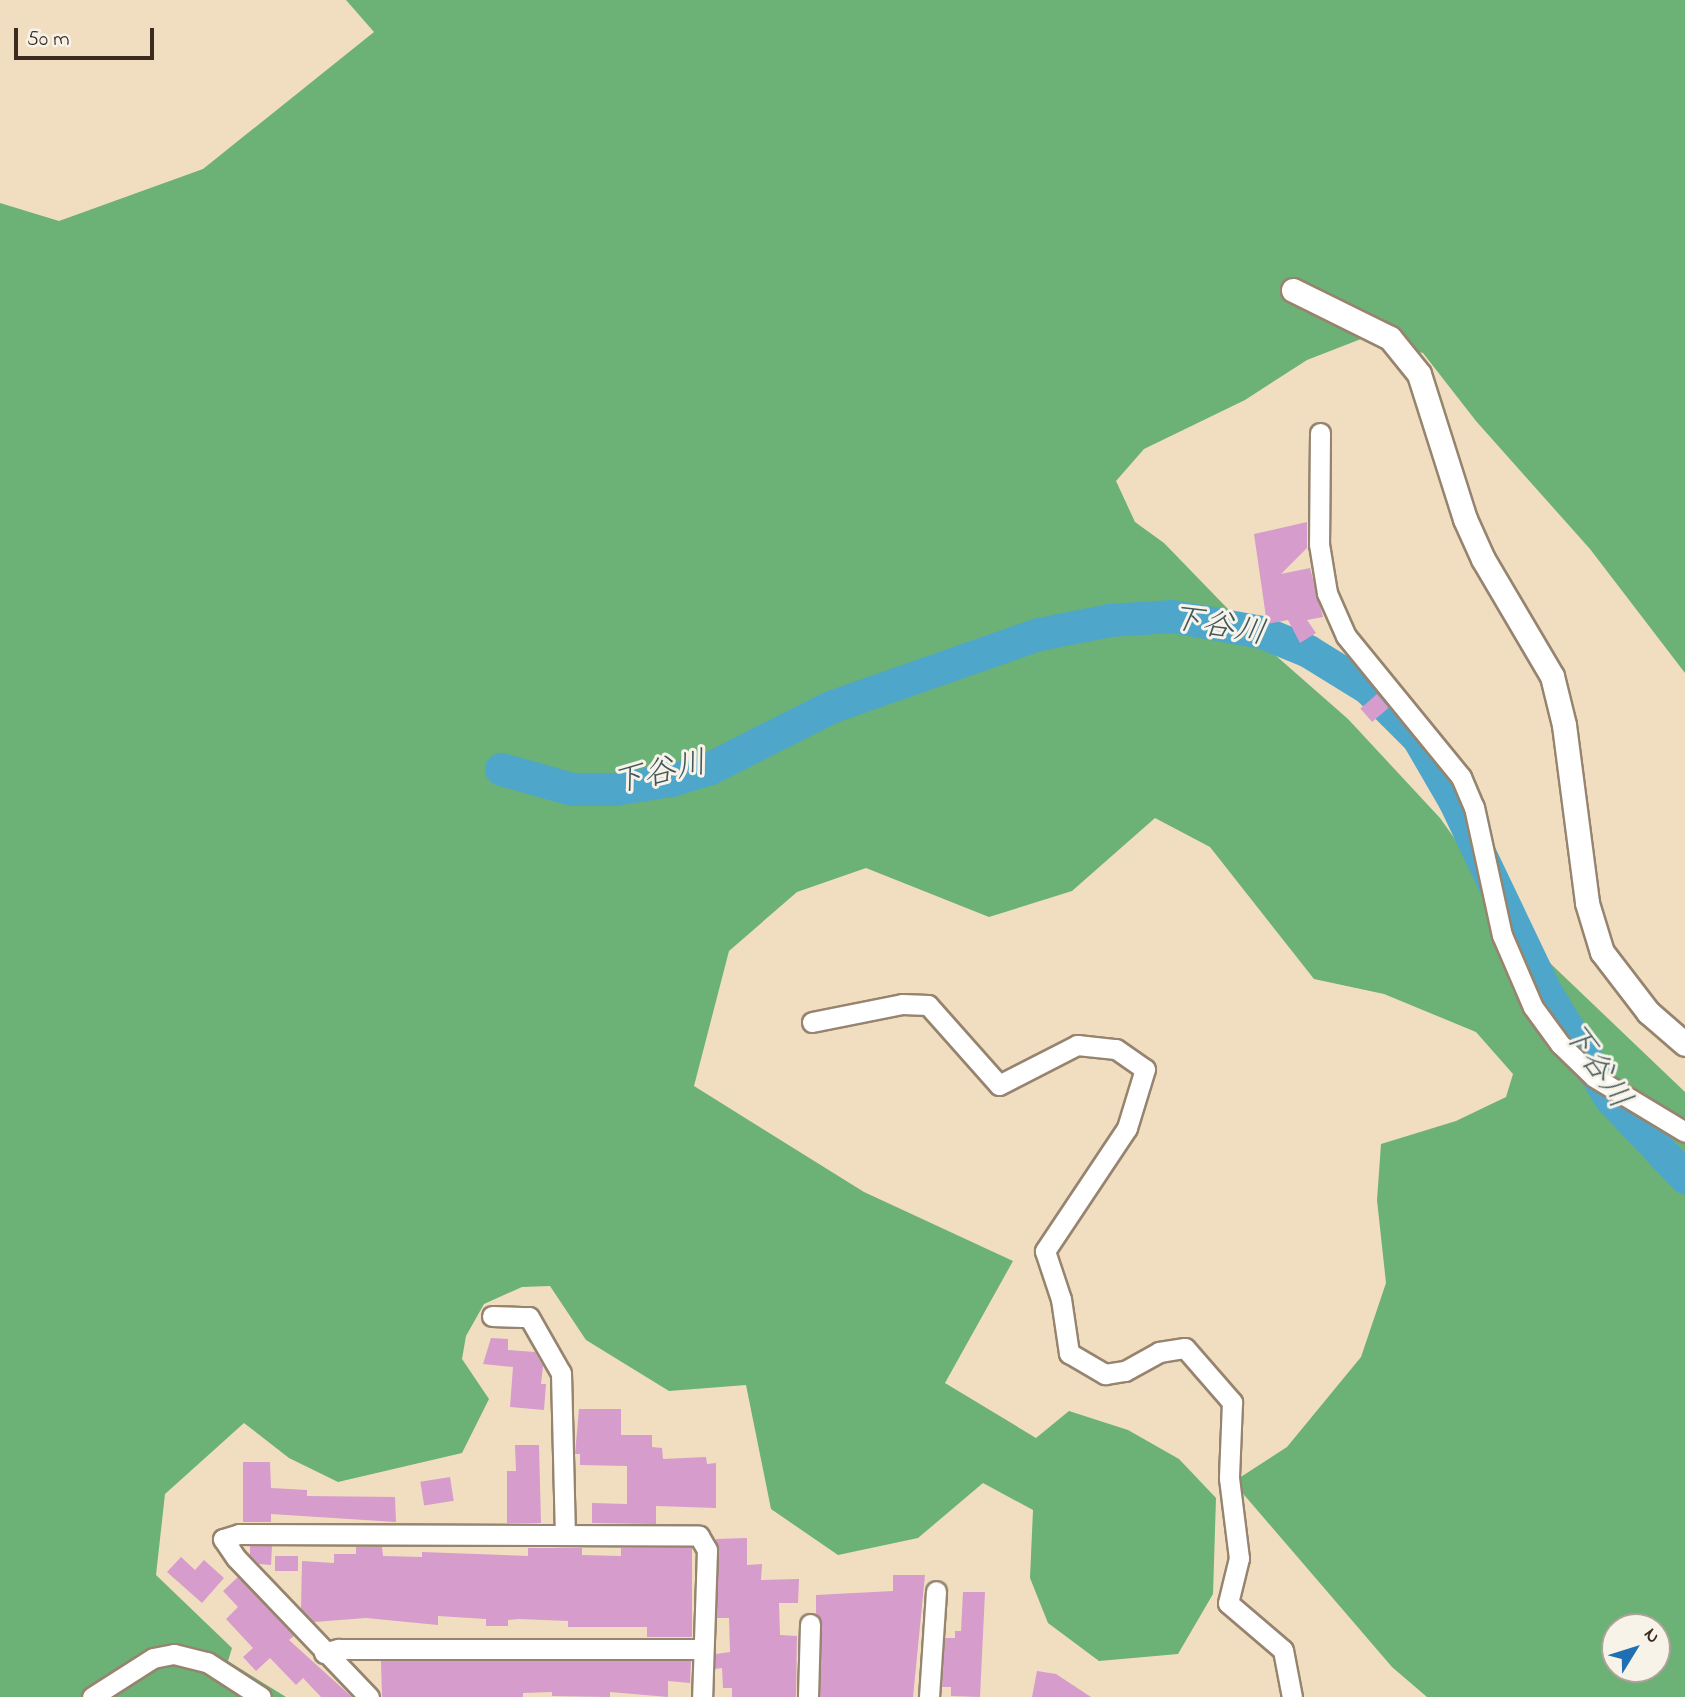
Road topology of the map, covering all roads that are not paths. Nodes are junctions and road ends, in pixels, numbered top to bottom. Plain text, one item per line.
1 (1293, 290) dead end
2 (1320, 433) dead end
3 (812, 1022) dead end
4 (1685, 1044) edge
5 (1685, 1132) edge
6 (492, 1316) dead end
7 (565, 1534) junction
8 (936, 1591) dead end
9 (810, 1624) dead end
10 (702, 1649) junction
11 (324, 1653) junction
12 (92, 1697) edge
13 (261, 1697) edge
14 (369, 1697) edge
15 (702, 1697) edge
16 (808, 1697) edge
17 (929, 1697) edge
18 (1292, 1697) edge

1 - 4 street
2 - 5 street
3 - 18 street
6 - 7 street
7 - 10 street
7 - 11 street
8 - 17 street
9 - 16 street
10 - 11 street
10 - 15 street
11 - 14 street
12 - 13 street

